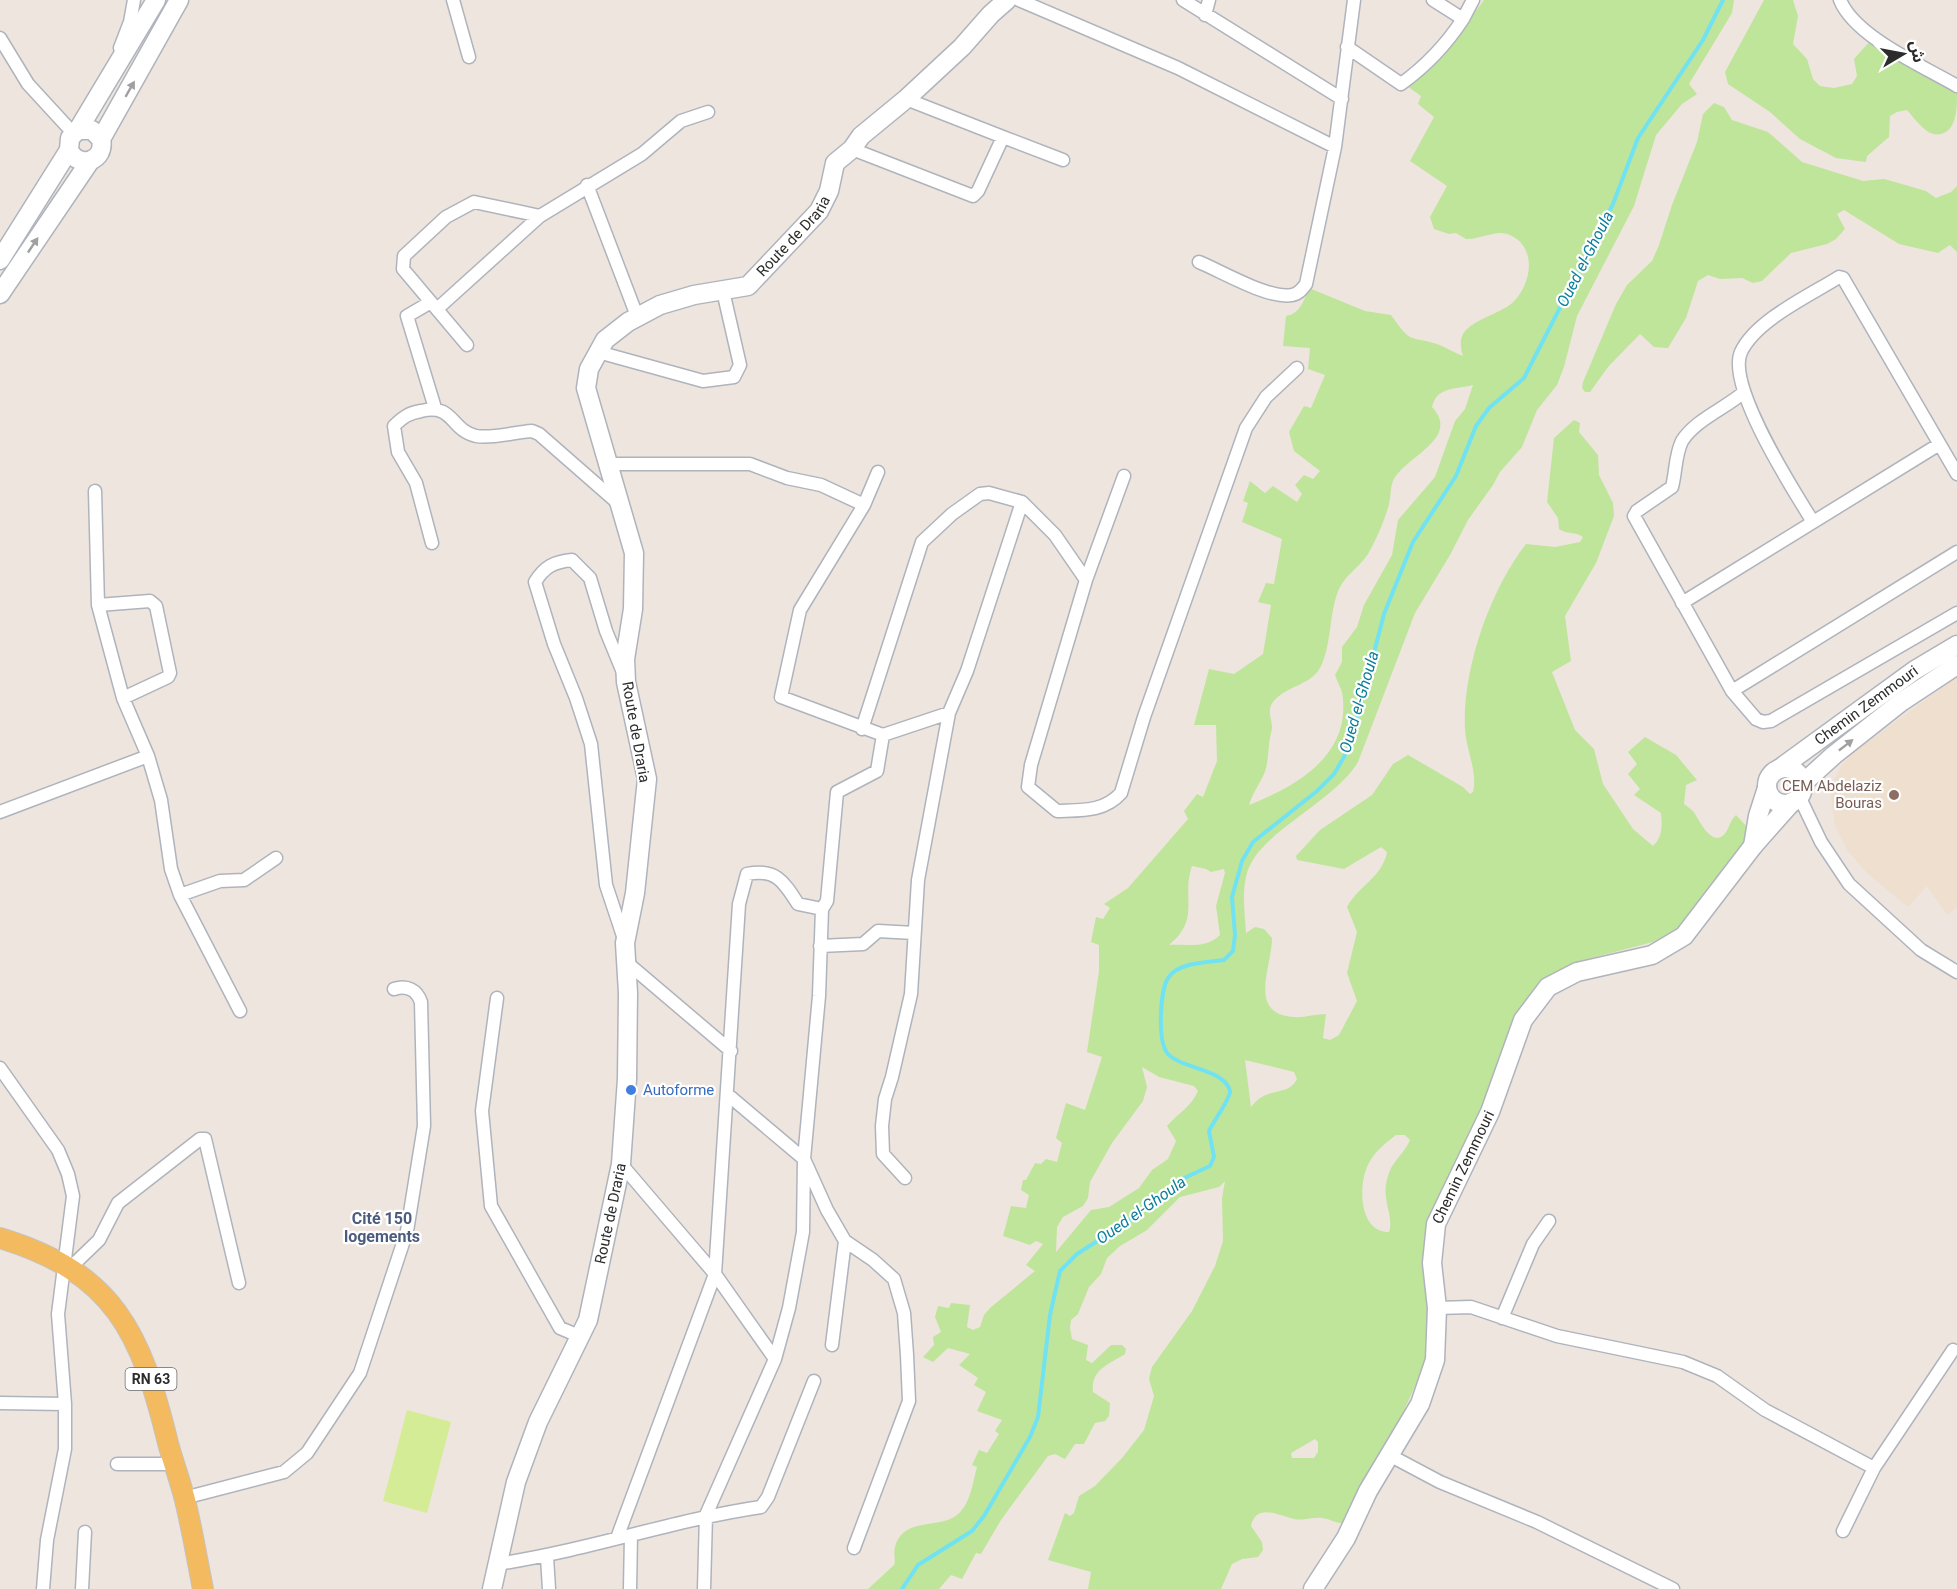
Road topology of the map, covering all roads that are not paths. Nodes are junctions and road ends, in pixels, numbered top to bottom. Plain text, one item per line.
1 (134, 0) edge
2 (156, 0) edge
3 (179, 0) edge
4 (453, 0) edge
5 (1007, 0) edge
6 (1019, 0) edge
7 (1183, 0) edge
8 (1209, 0) edge
9 (1353, 0) edge
10 (1433, 0) edge
11 (1473, 0) edge
12 (1840, 0) edge
13 (1205, 15) junction
14 (1463, 19) junction
15 (0, 38) edge
16 (1347, 47) junction
17 (469, 57) dead end
18 (1957, 86) edge
19 (906, 99) junction
20 (1342, 99) junction
21 (708, 112) dead end
22 (75, 136) junction
23 (1003, 137) junction
24 (101, 139) junction
25 (1335, 147) junction
26 (852, 149) junction
27 (1063, 160) dead end
28 (90, 161) junction
29 (587, 185) junction
30 (540, 216) junction
31 (0, 260) edge
32 (1199, 261) dead end
33 (723, 291) junction
34 (0, 294) edge
35 (434, 305) junction
36 (637, 316) junction
37 (467, 345) dead end
38 (598, 352) junction
39 (1297, 368) dead end
40 (1744, 392) junction
41 (435, 408) junction
42 (1938, 445) junction
43 (609, 464) junction
44 (878, 472) dead end
45 (1957, 474) edge
46 (1124, 476) dead end
47 (95, 491) dead end
48 (1022, 502) junction
49 (864, 505) junction
50 (622, 507) junction
51 (1813, 522) junction
52 (432, 543) dead end
53 (1957, 552) edge
54 (1086, 580) junction
55 (1683, 603) junction
56 (98, 605) junction
57 (1957, 613) edge
58 (1957, 645) edge
59 (1957, 664) edge
60 (626, 682) junction
61 (1732, 691) junction
62 (123, 699) junction
63 (949, 713) junction
64 (861, 729) junction
65 (883, 735) junction
66 (148, 756) junction
67 (1779, 769) junction
68 (1767, 788) junction
69 (1798, 794) junction
70 (0, 812) edge
71 (1753, 846) junction
72 (276, 858) dead end
73 (180, 895) junction
74 (822, 909) junction
75 (914, 933) junction
76 (820, 946) junction
77 (625, 952) junction
78 (1957, 972) edge
79 (394, 989) dead end
80 (497, 998) dead end
81 (240, 1011) dead end
82 (731, 1051) junction
83 (0, 1068) edge
84 (727, 1094) junction
85 (804, 1159) junction
86 (621, 1164) junction
87 (905, 1178) dead end
88 (1549, 1221) dead end
89 (0, 1238) edge
90 (845, 1241) junction
91 (68, 1266) junction
92 (715, 1274) junction
93 (239, 1283) dead end
94 (1437, 1308) junction
95 (1502, 1318) junction
96 (579, 1336) junction
97 (832, 1345) dead end
98 (1953, 1350) dead end
99 (775, 1359) junction
100 (814, 1381) dead end
101 (0, 1403) edge
102 (65, 1404) junction
103 (1390, 1456) junction
104 (117, 1464) dead end
105 (174, 1464) junction
106 (1874, 1468) junction
107 (184, 1498) junction
108 (706, 1515) junction
109 (85, 1532) dead end
110 (1843, 1532) dead end
111 (631, 1535) junction
112 (617, 1538) junction
113 (854, 1548) dead end
114 (548, 1557) junction
115 (497, 1564) junction
116 (43, 1589) edge
117 (82, 1589) edge
118 (203, 1589) edge
119 (492, 1589) edge
120 (549, 1589) edge
121 (630, 1589) edge
122 (704, 1589) edge
123 (1313, 1589) edge
124 (1672, 1589) edge

1 - 22 street
2 - 22 main road
24 -> 3 main road
4 - 17 street
5 - 19 main road, Route de Draria
6 - 25 street
7 - 13 street
8 - 13 street
9 - 16 street
10 - 14 street
11 - 14 street
12 - 18 street
13 - 20 street
14 - 16 street
15 - 22 street
16 - 20 street
19 - 23 street
19 - 26 main road, Route de Draria
20 - 25 street
21 - 29 street
22 - 24 main road
22 - 28 main road
22 - 31 main road
23 - 26 street
23 - 27 street
24 - 28 main road
25 - 32 street
26 - 33 main road, Route de Draria
34 -> 28 main road
29 - 30 street
29 - 36 street
30 - 35 street
30 - 35 street
33 - 36 main road, Route de Draria
33 - 38 street
35 - 37 street
35 - 41 street
36 - 38 main road, Route de Draria
38 - 43 main road, Route de Draria
39 - 54 street
40 - 42 street
40 - 51 street
40 - 55 street
41 - 50 street
41 - 52 street
42 - 45 street
42 - 51 street
43 - 49 street
43 - 50 main road, Route de Draria
44 - 49 street
46 - 54 street
47 - 56 street
48 - 54 street
48 - 63 street
48 - 64 street
49 - 64 street
50 - 60 main road, Route de Draria
51 - 55 street
53 - 61 street
55 - 61 street
56 - 62 street
56 - 62 street
57 - 61 street
58 - 67 main road, Chemin Zemmouri
69 -> 59 main road, Chemin Zemmouri
60 - 77 main road, Route de Draria
60 - 77 street
62 - 66 street
63 - 65 street
63 - 75 street
64 - 65 street
65 - 74 street
66 - 70 street
66 - 73 street
67 - 68 main road
67 - 69 main road
68 - 69 main road
68 - 71 main road, Chemin Zemmouri
69 - 71 main road, Chemin Zemmouri
69 - 78 street
71 - 94 main road, Chemin Zemmouri
72 - 73 street
73 - 81 street
74 - 76 street
74 - 82 street
75 - 76 street
75 - 87 street
76 - 85 street
77 - 82 street
77 - 86 main road, Route de Draria
79 - 107 street
80 - 96 street
82 - 84 street
83 - 91 street
84 - 85 street
84 - 92 street
85 - 90 street
85 - 99 street
86 - 92 street
86 - 96 main road, Route de Draria
88 - 95 street
89 - 91 main road, RN 63
90 - 97 street
90 - 113 street
91 - 93 street
91 - 102 street
91 - 105 main road, RN 63
92 - 99 street
92 - 112 street
94 - 95 street
94 - 103 main road, Chemin Zemmouri
95 - 106 street
96 - 115 main road, Route de Draria
98 - 106 street
99 - 108 street
100 - 108 street
101 - 102 street
102 - 116 street
103 - 123 main road, Chemin Zemmouri
103 - 124 street
104 - 105 street
105 - 107 main road, RN 63
106 - 110 street
107 - 118 main road, RN 63
108 - 111 street
108 - 122 street
109 - 117 street
111 - 112 street
111 - 121 street
112 - 114 street
114 - 115 street
114 - 120 street
115 - 119 main road, Route de Draria

